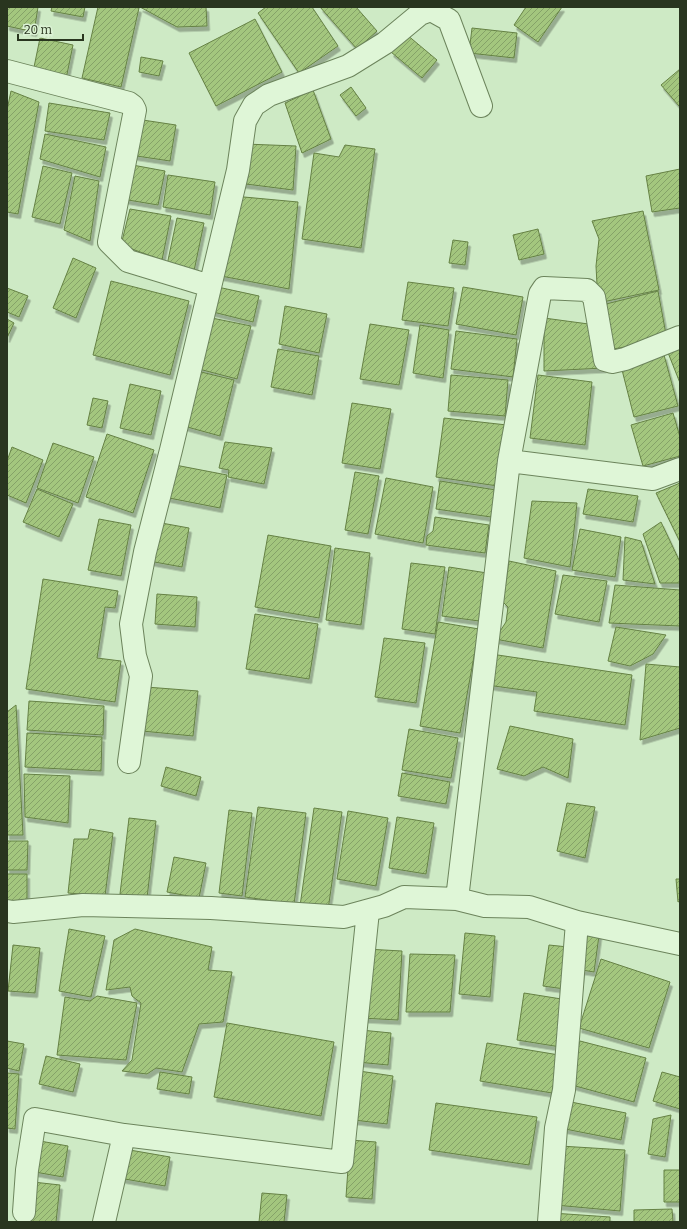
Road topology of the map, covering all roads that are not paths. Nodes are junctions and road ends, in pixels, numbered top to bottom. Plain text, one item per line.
1 (7, 71) edge
2 (481, 106) dead end
3 (210, 286) junction
4 (680, 338) edge
5 (509, 461) junction
6 (680, 469) edge
7 (129, 762) dead end
8 (457, 899) junction
9 (7, 911) edge
10 (368, 912) junction
11 (578, 922) junction
12 (680, 944) edge
13 (124, 1135) junction
14 (24, 1212) dead end
15 (104, 1222) edge
16 (549, 1222) edge

1 - 3 street
2 - 3 street
3 - 7 street
4 - 5 street
5 - 6 street
5 - 8 street
8 - 10 street
8 - 11 street
9 - 10 street
10 - 13 street
11 - 12 street
11 - 16 street
13 - 14 street
13 - 15 street

